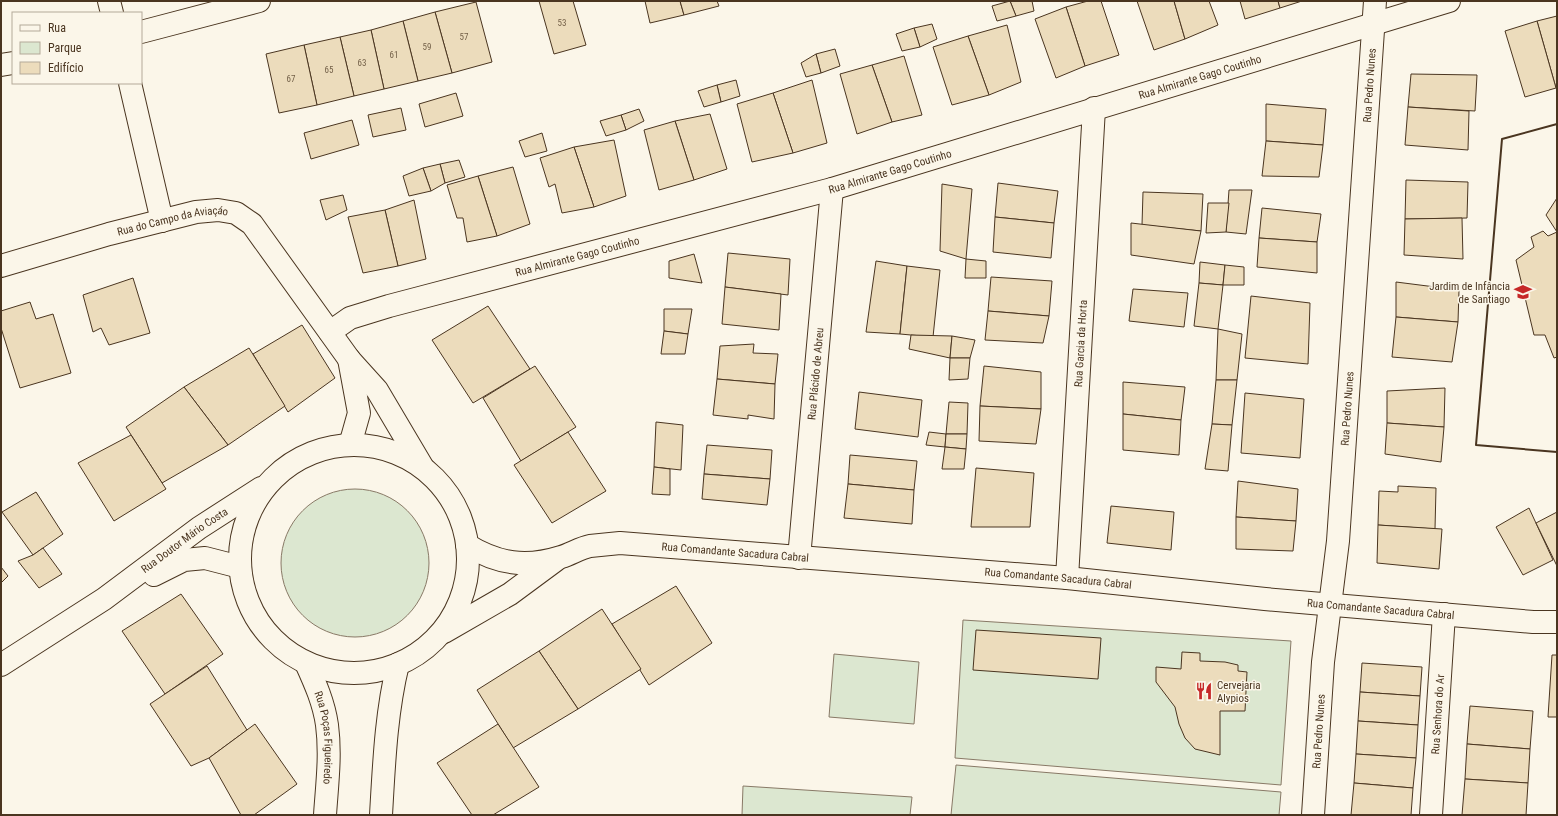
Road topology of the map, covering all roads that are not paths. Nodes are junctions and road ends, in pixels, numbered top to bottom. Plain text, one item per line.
1 (109, 1) edge
2 (259, 1) edge
3 (1375, 1) edge
4 (1449, 1) edge
5 (112, 12) edge
6 (1373, 24) junction
7 (142, 32) edge
8 (12, 63) edge
9 (1, 66) edge
10 (130, 84) edge
11 (1094, 108) junction
12 (832, 189) junction
13 (162, 221) junction
14 (1, 266) edge
15 (330, 332) junction
16 (349, 359) junction
17 (350, 445) junction
18 (424, 469) junction
19 (267, 485) junction
20 (467, 545) junction
21 (560, 557) junction
22 (799, 558) junction
23 (240, 567) junction
24 (1067, 578) junction
25 (104, 600) junction
26 (1330, 604) junction
27 (1444, 614) junction
28 (1557, 622) edge
29 (438, 636) junction
30 (306, 663) junction
31 (398, 664) junction
32 (1, 665) edge
33 (325, 815) edge
34 (380, 815) edge
35 (1313, 815) edge
36 (1431, 815) edge

1 - 5 street
2 - 7 street
3 - 6 street, Rua Pedro Nunes
4 - 6 street, Rua Almirante Gago Coutinho
6 - 11 street, Rua Almirante Gago Coutinho
6 - 26 street, Rua Pedro Nunes
8 - 9 street
10 - 13 street
11 - 12 street, Rua Almirante Gago Coutinho
11 - 24 street, Rua Garcia da Horta
12 - 15 street, Rua Almirante Gago Coutinho
12 - 22 street, Rua Plácido de Abreu
13 - 14 street, Rua do Campo da Aviaçáo
13 - 15 street, Rua do Campo da Aviaçáo
15 - 16 street, Rua do Campo da Aviaçáo
16 - 17 street, Rua do Campo da Aviaçáo
16 - 18 street, Rua do Campo da Aviaçáo
17 - 18 street
17 - 19 street
18 - 20 street
19 - 23 street
19 - 25 street, Rua Doutor Mário Costa
20 - 21 street, Rua Comandante Sacadura Cabral
20 - 29 street
21 - 22 street, Rua Comandante Sacadura Cabral
21 - 29 street, Rua Comandante Sacadura Cabral
22 - 24 street, Rua Comandante Sacadura Cabral
23 - 25 street, Rua Doutor Mário Costa
23 - 30 street
24 - 26 street, Rua Comandante Sacadura Cabral
25 - 32 street, Rua Doutor Mário Costa
26 - 27 street, Rua Comandante Sacadura Cabral
26 - 35 street, Rua Pedro Nunes
27 - 28 street, Rua Comandante Sacadura Cabral
27 - 36 street, Rua Senhora do Ar
29 - 31 street
30 - 31 street
30 - 33 street, Rua Poças Figueiredo
31 - 34 street

